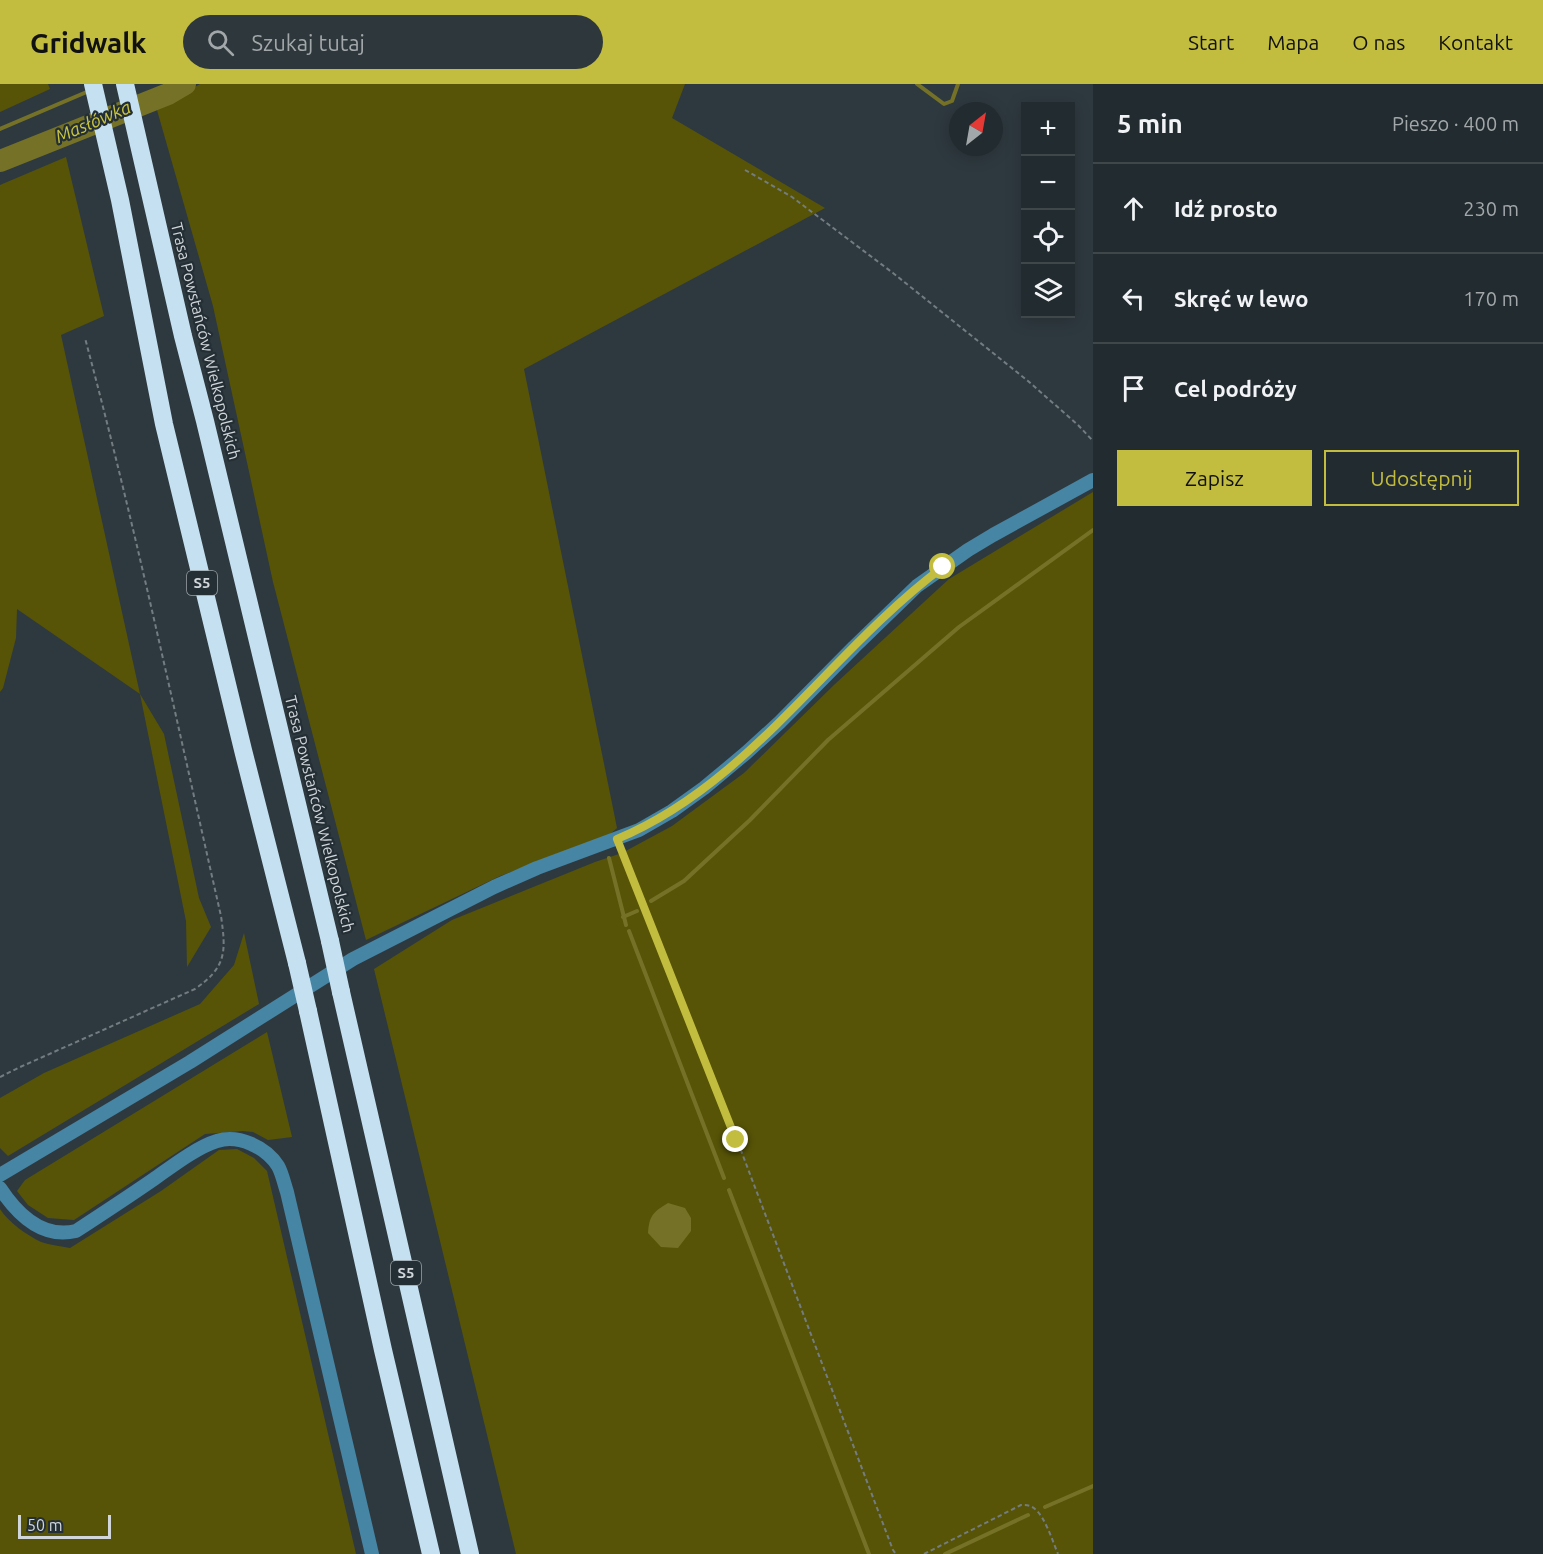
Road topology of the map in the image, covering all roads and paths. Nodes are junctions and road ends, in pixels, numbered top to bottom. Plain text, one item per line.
1 (93, 84) edge
2 (126, 84) edge
3 (745, 170) dead end
4 (85, 338) dead end
5 (1093, 441) edge
6 (1093, 480) edge
7 (617, 839) junction
8 (0, 1077) edge
9 (0, 1175) edge
10 (0, 1188) edge
11 (372, 1554) edge
12 (431, 1554) edge
13 (470, 1554) edge
14 (896, 1554) edge
15 (924, 1554) edge
16 (1058, 1554) edge

1 - 12 highway, S5, bridge
2 - 13 highway, Trasa Powstańców Wielkopolskich / S5, bridge
3 - 5 path
4 - 8 path
6 - 7 street
7 - 9 street
7 - 14 path
10 - 11 street
15 - 16 path

